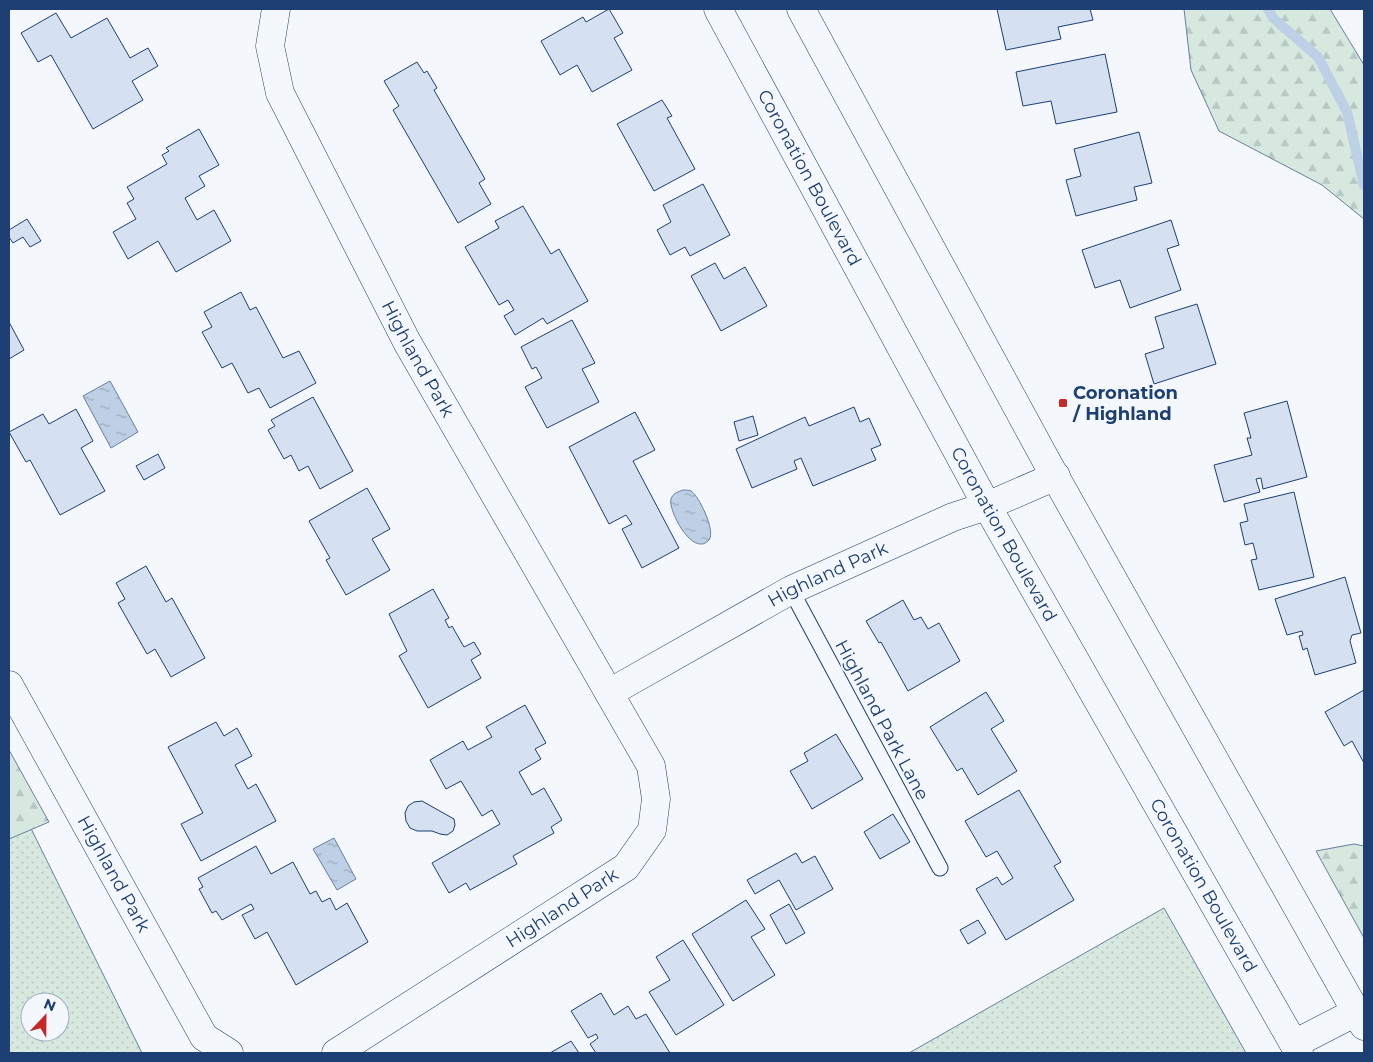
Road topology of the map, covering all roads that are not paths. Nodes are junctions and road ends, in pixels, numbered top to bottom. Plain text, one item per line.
1 (276, 9) edge
2 (718, 9) edge
3 (801, 9) edge
4 (1056, 476) junction
5 (987, 506) junction
6 (791, 590) junction
7 (9, 685) edge
8 (609, 693) junction
9 (940, 868) dead end
10 (1360, 1019) edge
11 (1296, 1049) edge
12 (230, 1053) edge
13 (336, 1053) edge

1 - 8 main road, Highland Park
2 - 5 main road, Coronation Boulevard
3 - 4 main road
4 - 5 main road, Highland Park
4 - 10 main road
5 - 6 main road, Highland Park
5 - 11 main road, Coronation Boulevard
6 - 8 main road, Highland Park
6 - 9 lane, Highland Park Lane
7 - 12 main road, Highland Park
8 - 13 main road, Highland Park
10 - 11 main road

